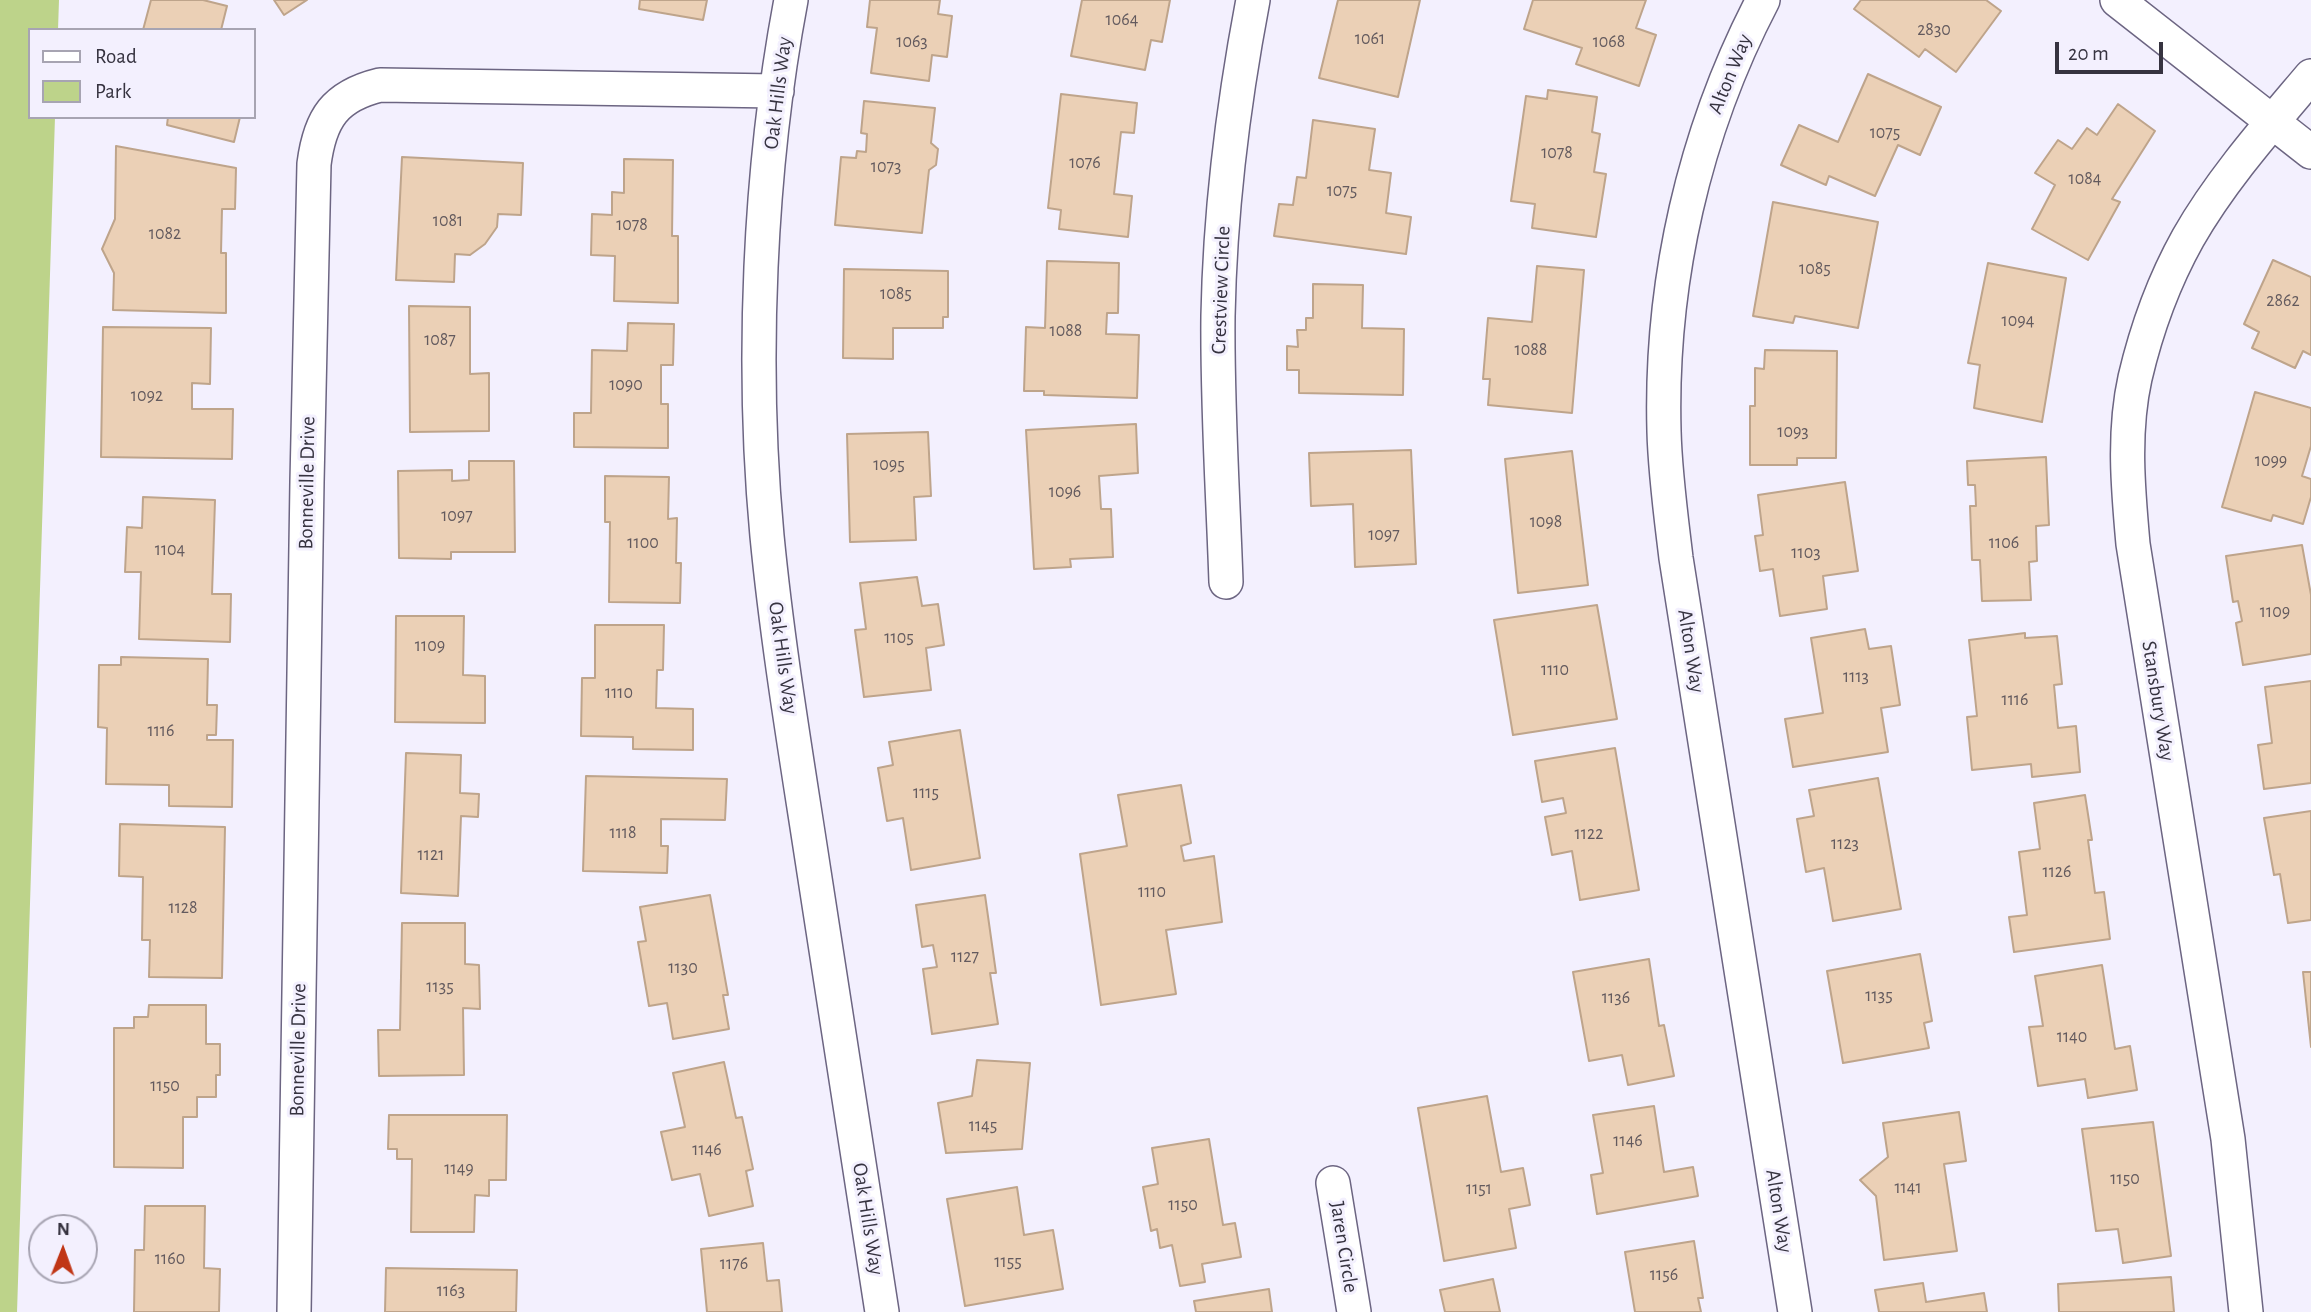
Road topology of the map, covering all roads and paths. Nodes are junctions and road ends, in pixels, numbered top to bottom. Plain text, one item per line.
1 (791, 0) edge
2 (1253, 0) edge
3 (1763, 0) edge
4 (2117, 0) edge
5 (2311, 76) edge
6 (777, 91) junction
7 (2272, 123) junction
8 (2311, 152) edge
9 (1226, 582) dead end
10 (1333, 1183) dead end
11 (294, 1312) edge
12 (882, 1312) edge
13 (1354, 1312) edge
14 (1795, 1312) edge
15 (2246, 1312) edge

1 - 6 street, Oak Hills Way
2 - 9 street, Crestview Circle
3 - 14 street, Alton Way
4 - 7 street
5 - 7 street, Stansbury Way
6 - 11 street, Bonneville Drive
6 - 12 street, Oak Hills Way
7 - 8 street
7 - 15 street, Stansbury Way
10 - 13 street, Jaren Circle

